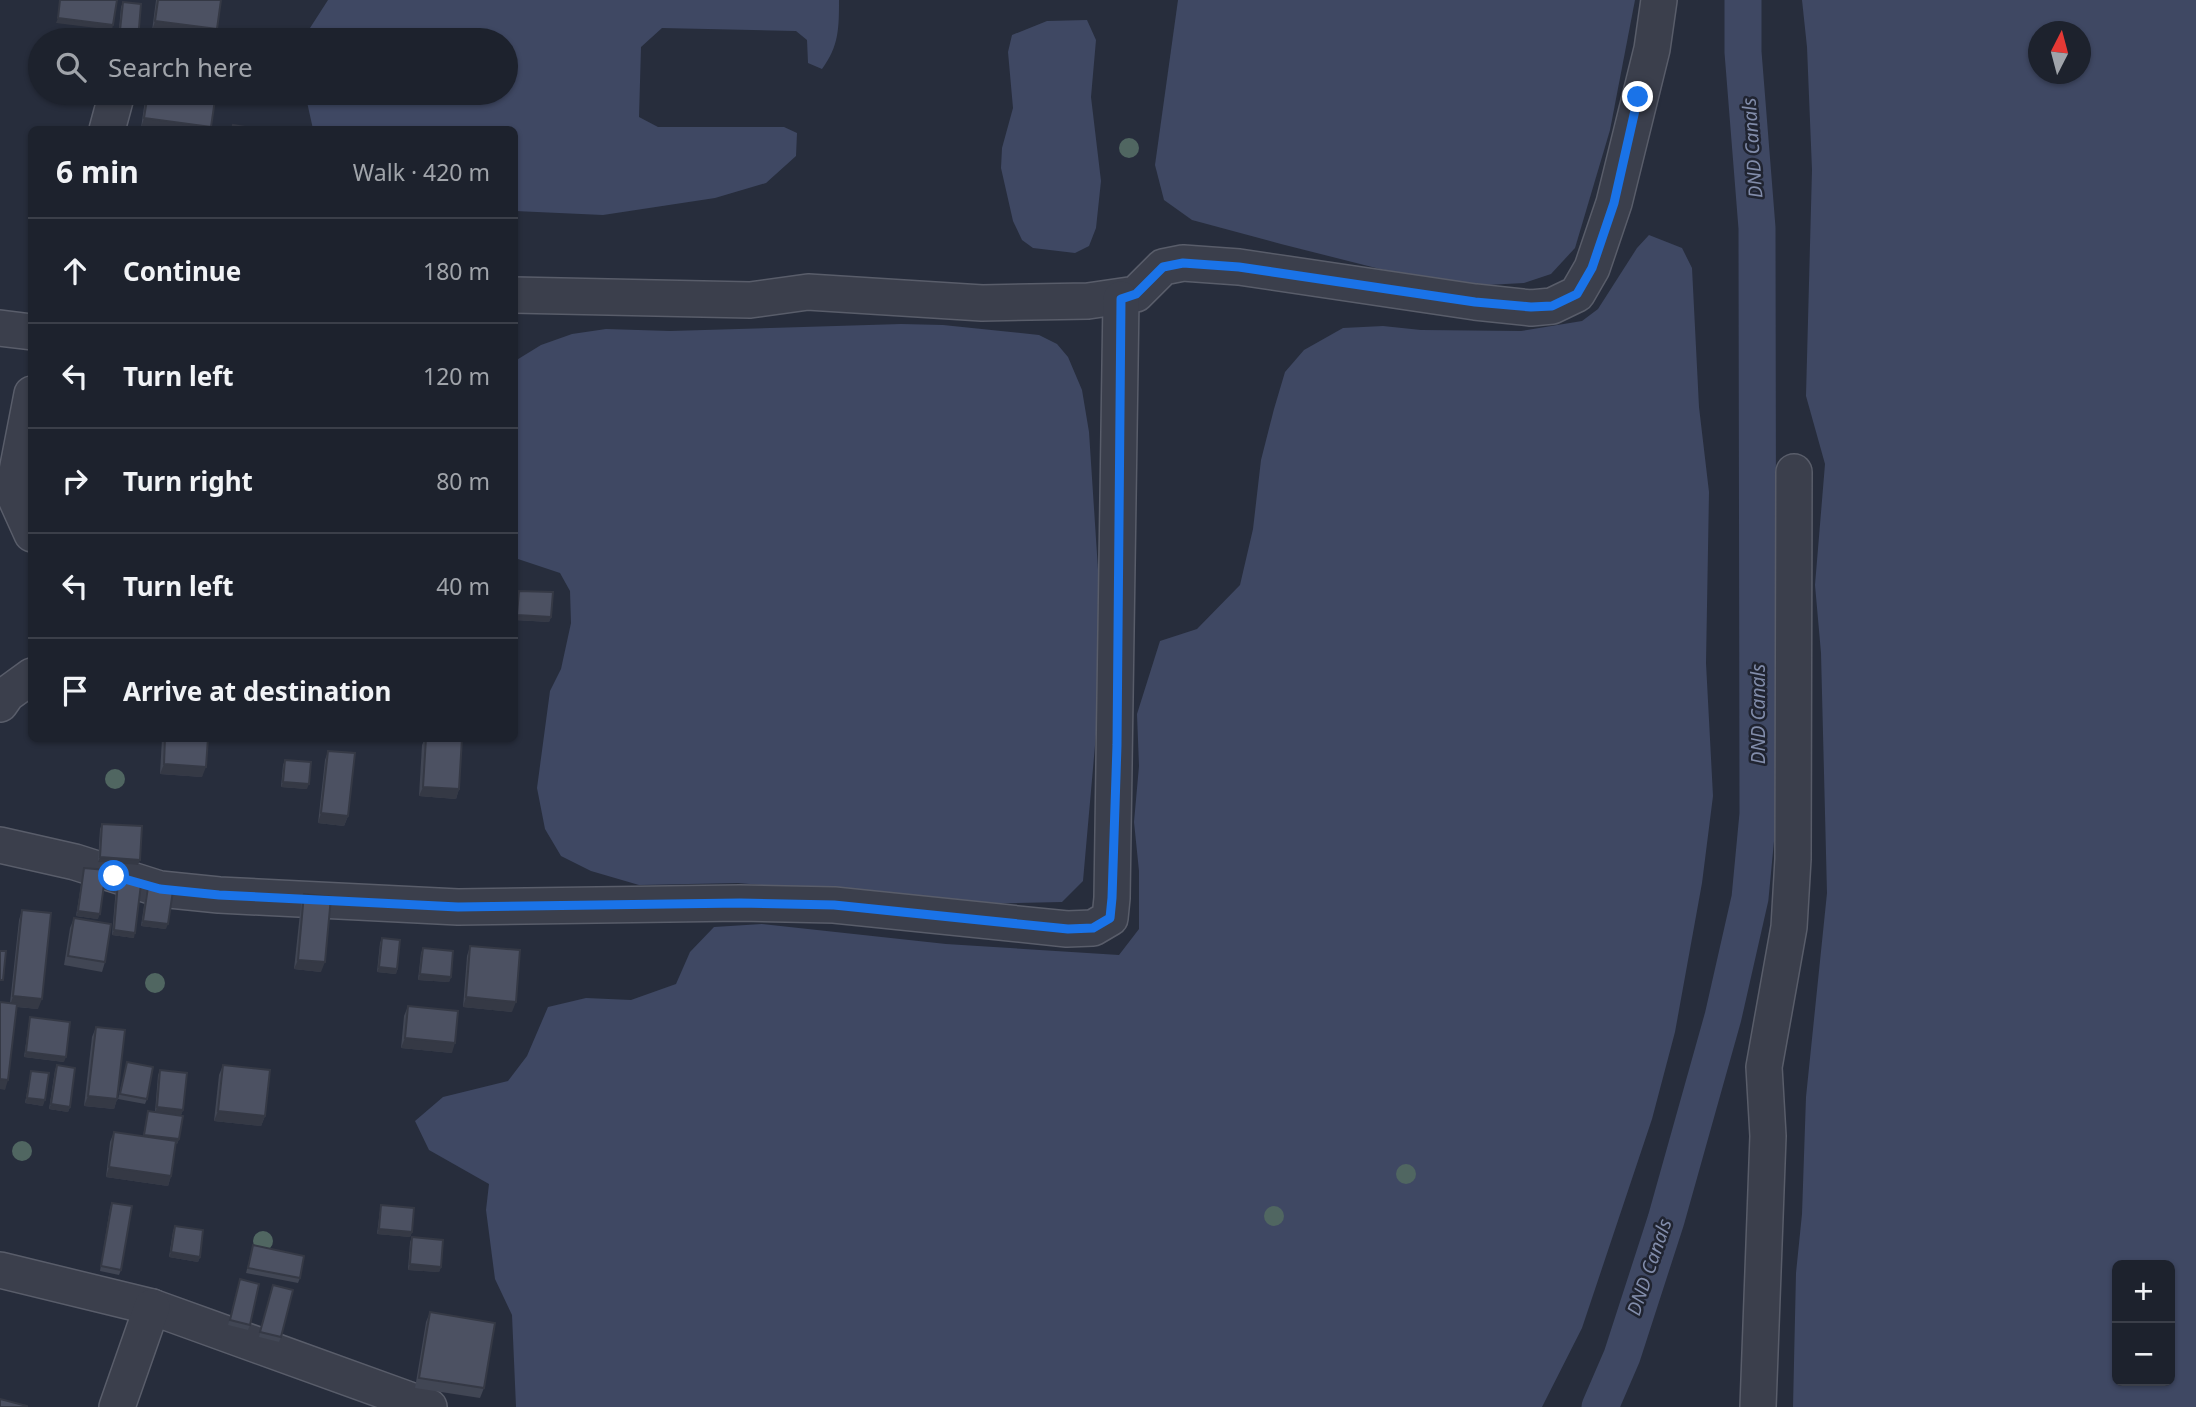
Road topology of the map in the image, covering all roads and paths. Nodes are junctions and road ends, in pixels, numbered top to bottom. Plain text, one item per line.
1 (1659, 0) edge
2 (114, 105) edge
3 (108, 126) edge
4 (518, 295) edge
5 (1121, 299) junction
6 (0, 328) edge
7 (28, 332) edge
8 (28, 415) edge
9 (1794, 472) dead end
10 (28, 525) edge
11 (28, 679) edge
12 (0, 704) edge
13 (0, 845) edge
14 (0, 1270) edge
15 (152, 1307) junction
16 (117, 1407) edge
17 (429, 1407) edge
18 (1758, 1407) edge

1 - 5 street
2 - 3 street
4 - 5 street
5 - 13 street
6 - 7 street
8 - 10 street
9 - 18 street
11 - 12 street
14 - 15 street
15 - 16 street
15 - 17 street

